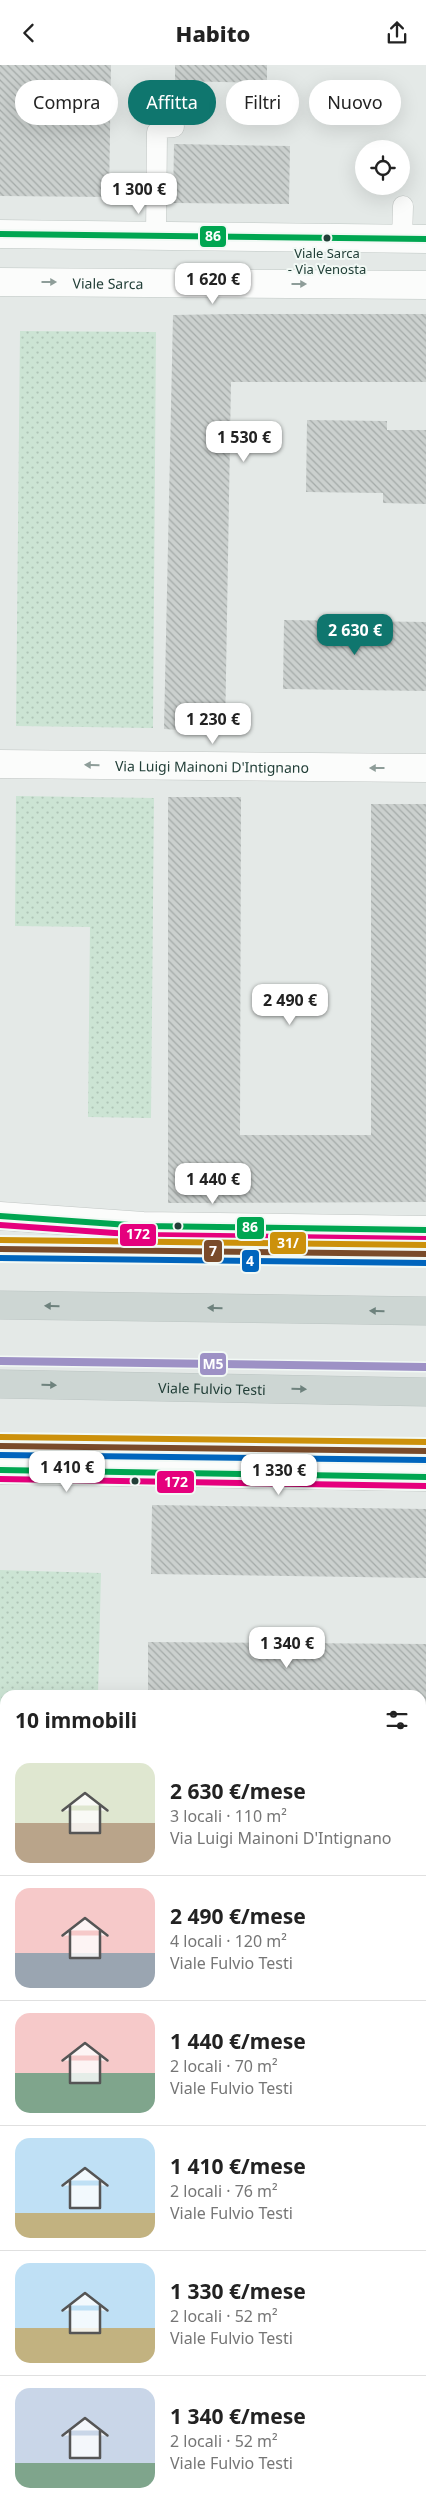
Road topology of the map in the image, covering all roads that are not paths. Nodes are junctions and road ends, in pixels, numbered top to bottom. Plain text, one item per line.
1 (174, 127) dead end
2 (403, 206) dead end
3 (0, 234) edge
4 (156, 236) junction
5 (414, 239) edge
6 (0, 282) edge
7 (426, 285) edge
8 (0, 764) edge
9 (426, 769) edge
10 (0, 1216) edge
11 (426, 1230) edge
12 (0, 1305) edge
13 (426, 1311) edge
14 (0, 1383) edge
15 (426, 1392) edge
16 (0, 1470) edge
17 (426, 1477) edge

1 - 4 lane
2 - 5 lane
3 - 4 street
4 - 5 street
6 -> 7 street, Viale Sarca
9 -> 8 street, Via Luigi Mainoni D'Intignano
10 - 11 street
13 -> 12 main road
14 -> 15 main road, Viale Fulvio Testi
16 - 17 street

